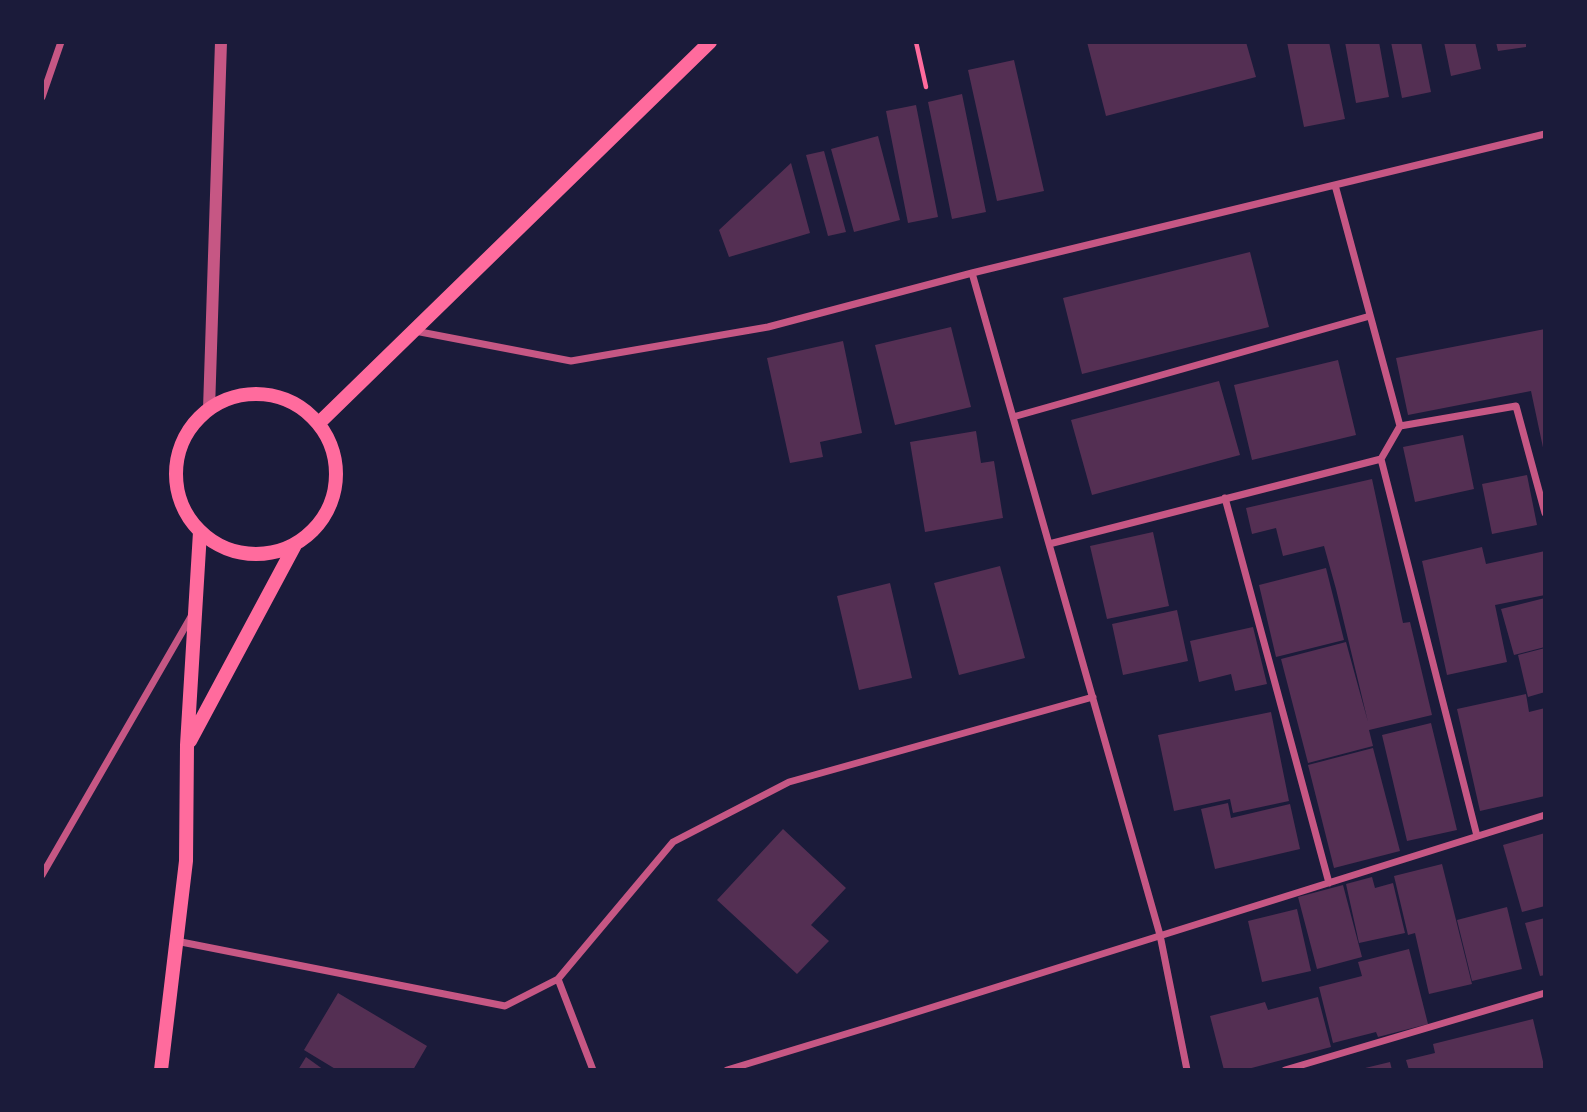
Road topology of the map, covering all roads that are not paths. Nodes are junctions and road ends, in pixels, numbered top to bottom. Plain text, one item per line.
1 (61, 42) edge
2 (221, 42) edge
3 (710, 42) edge
4 (42, 97) edge
5 (1545, 134) edge
6 (1335, 185) junction
7 (972, 273) junction
8 (1370, 316) junction
9 (415, 331) junction
10 (209, 409) junction
11 (1013, 416) junction
12 (319, 423) junction
13 (1400, 426) junction
14 (1381, 460) junction
15 (1225, 498) junction
16 (1545, 513) edge
17 (200, 532) junction
18 (1049, 544) junction
19 (295, 545) junction
20 (195, 609) junction
21 (1093, 697) junction
22 (187, 745) junction
23 (1545, 815) edge
24 (1477, 836) junction
25 (42, 875) edge
26 (1329, 883) junction
27 (1160, 935) junction
28 (176, 940) junction
29 (558, 979) junction
30 (1545, 993) edge
31 (161, 1070) edge
32 (593, 1070) edge
33 (727, 1070) edge
34 (1188, 1070) edge
35 (1285, 1070) edge

1 - 4 street
2 - 10 street
3 - 9 main road
5 - 6 street
6 - 7 street
6 - 8 street
7 - 9 street
7 - 11 street
8 - 11 street
8 - 13 street
9 - 12 main road
10 - 12 main road
10 - 17 main road
11 - 18 street
12 - 19 main road
13 - 14 street
13 - 16 street
14 - 15 street
14 - 24 street
15 - 18 street
15 - 26 street
17 - 19 main road
17 - 20 main road
18 - 21 street
19 - 22 main road
20 - 22 main road
20 - 25 street
21 - 27 street
21 - 29 street
22 - 28 main road
23 - 24 street
24 - 26 street
26 - 27 street
27 - 33 street
27 - 34 street
28 - 29 street
28 - 31 main road
29 - 32 street
30 - 35 street

